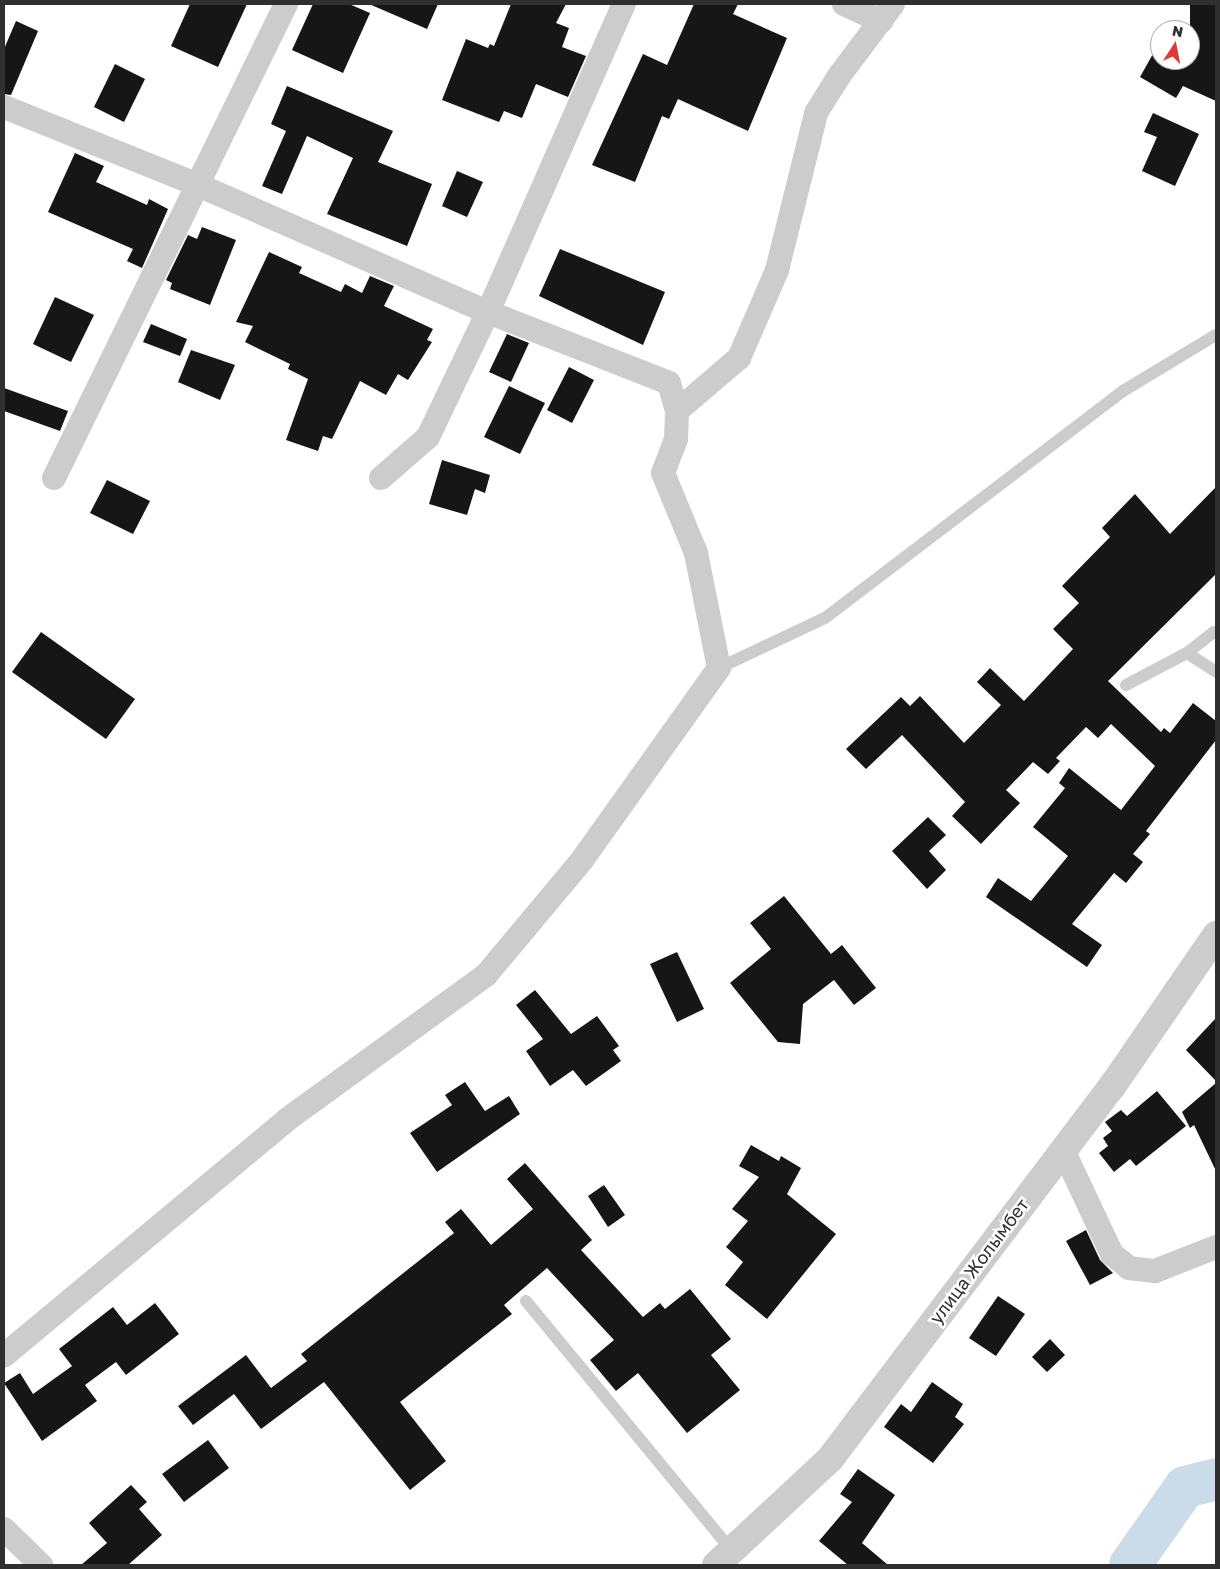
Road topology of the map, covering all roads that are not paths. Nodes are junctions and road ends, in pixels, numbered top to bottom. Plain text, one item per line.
1 (286, 4) edge
2 (624, 4) edge
3 (844, 4) edge
4 (887, 12) edge
5 (4, 107) edge
6 (198, 185) junction
7 (488, 312) junction
8 (1216, 335) edge
9 (678, 411) junction
10 (54, 478) dead end
11 (380, 478) dead end
12 (1214, 632) dead end
13 (1187, 653) junction
14 (718, 668) junction
15 (1216, 672) edge
16 (1126, 686) dead end
17 (1216, 935) edge
18 (1063, 1150) junction
19 (1216, 1247) edge
20 (526, 1301) dead end
21 (4, 1356) edge
22 (4, 1529) edge
23 (724, 1558) edge
24 (41, 1565) edge

1 - 6 street
2 - 7 street
3 - 4 street
4 - 9 street
5 - 6 street
6 - 7 street
6 - 10 street
7 - 9 street
7 - 11 street
8 - 14 lane
9 - 14 street
12 - 13 lane
13 - 15 lane
13 - 16 lane
14 - 21 street
17 - 18 street, улица Жолымбет
18 - 19 street
18 - 23 street, улица Жолымбет
20 - 23 lane
22 - 24 street

